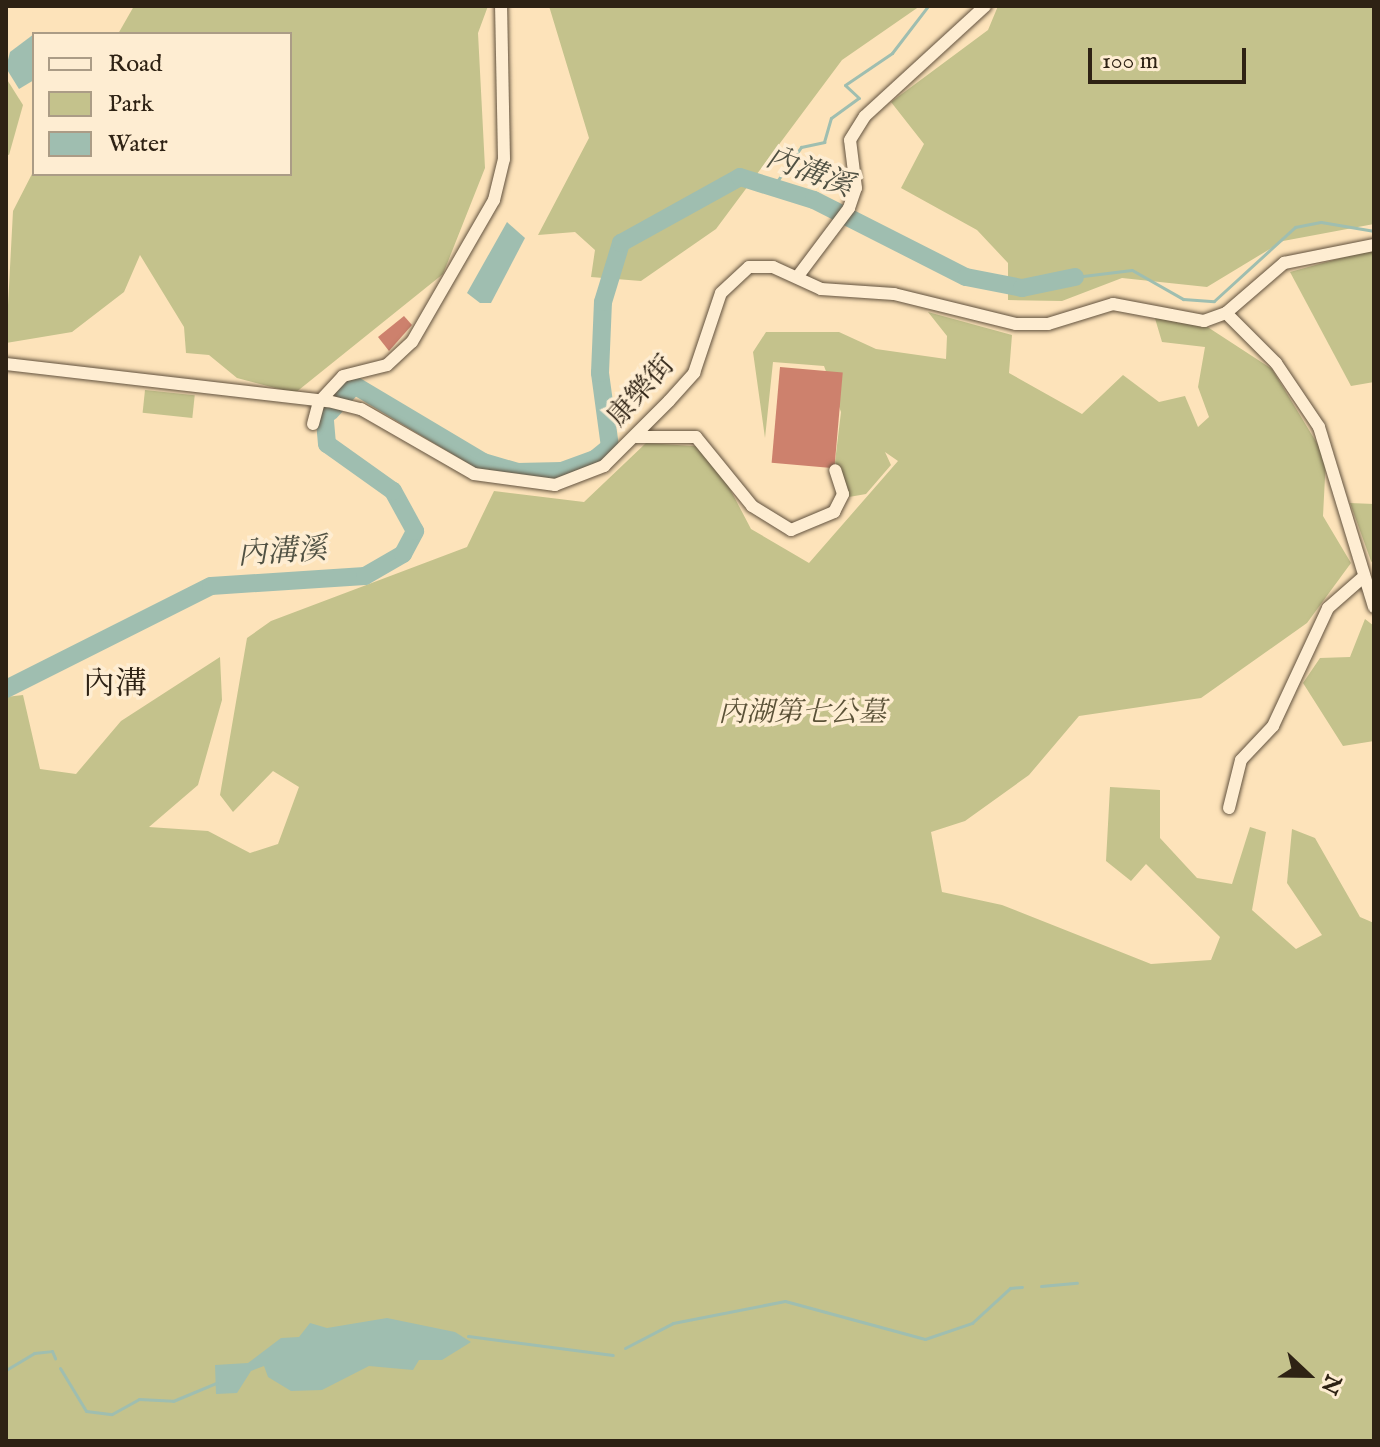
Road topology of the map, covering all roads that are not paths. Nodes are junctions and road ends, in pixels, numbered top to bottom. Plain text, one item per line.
1 (501, 6) edge
2 (985, 6) edge
3 (1374, 245) edge
4 (798, 276) junction
5 (1226, 313) junction
6 (6, 364) edge
7 (324, 402) junction
8 (313, 424) dead end
9 (636, 437) junction
10 (835, 470) dead end
11 (1361, 579) junction
12 (1374, 607) edge
13 (1229, 808) dead end

1 - 7 street
2 - 4 street
3 - 5 street
4 - 5 street, 康樂街
4 - 9 street, 康樂街
5 - 11 street
6 - 7 street
7 - 8 street
7 - 9 street, 康樂街
9 - 10 street
11 - 12 street
11 - 13 street

